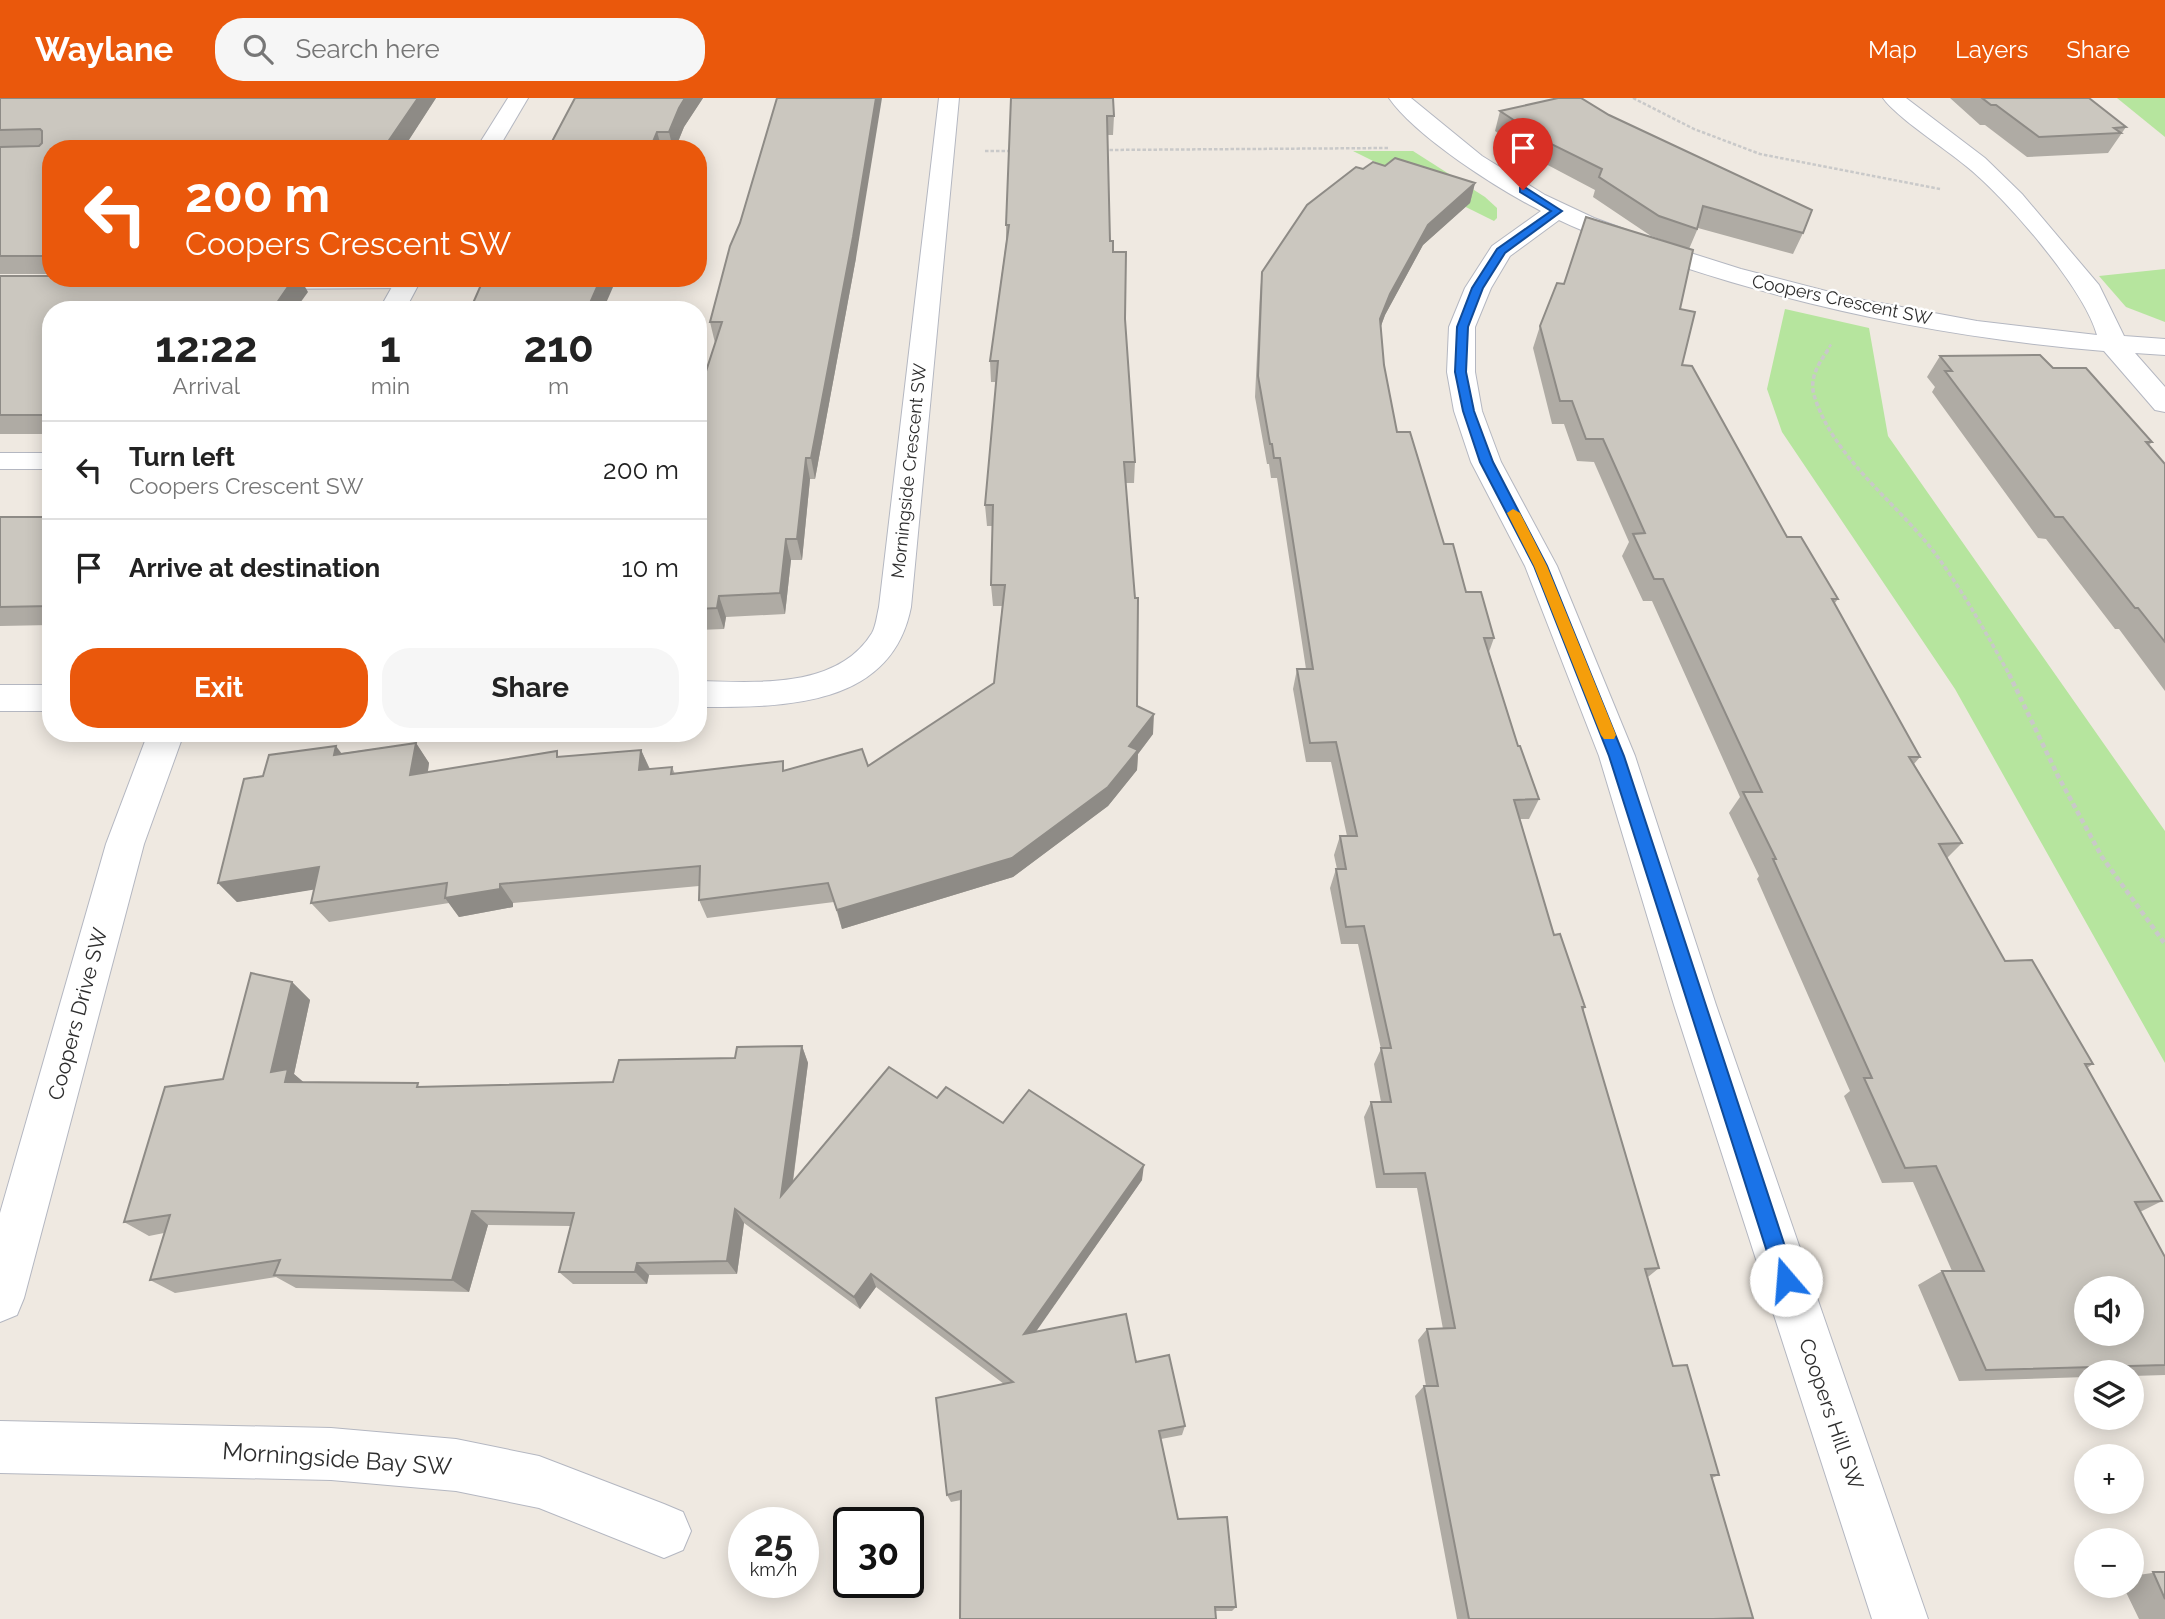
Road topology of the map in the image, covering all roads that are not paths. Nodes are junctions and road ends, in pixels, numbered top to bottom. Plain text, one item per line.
1 (518, 98) edge
2 (949, 98) edge
3 (1399, 98) edge
4 (1893, 98) edge
5 (492, 140) edge
6 (1558, 211) junction
7 (2113, 345) junction
8 (2165, 347) edge
9 (2165, 404) edge
10 (0, 461) edge
11 (42, 461) edge
12 (707, 694) edge
13 (0, 698) edge
14 (42, 698) edge
15 (163, 742) edge
16 (0, 1298) edge
17 (0, 1447) edge
18 (664, 1531) dead end
19 (1900, 1619) edge

1 - 5 street
2 - 12 street, Morningside Crescent SW
3 - 6 street, Coopers Crescent SW
4 - 7 street
6 - 7 street, Coopers Crescent SW
6 - 19 street, Coopers Hill SW
7 - 8 street, Coopers Crescent SW
7 - 9 street
10 - 11 lane
13 - 14 street
15 - 16 street, Coopers Drive SW
17 - 18 street, Morningside Bay SW

